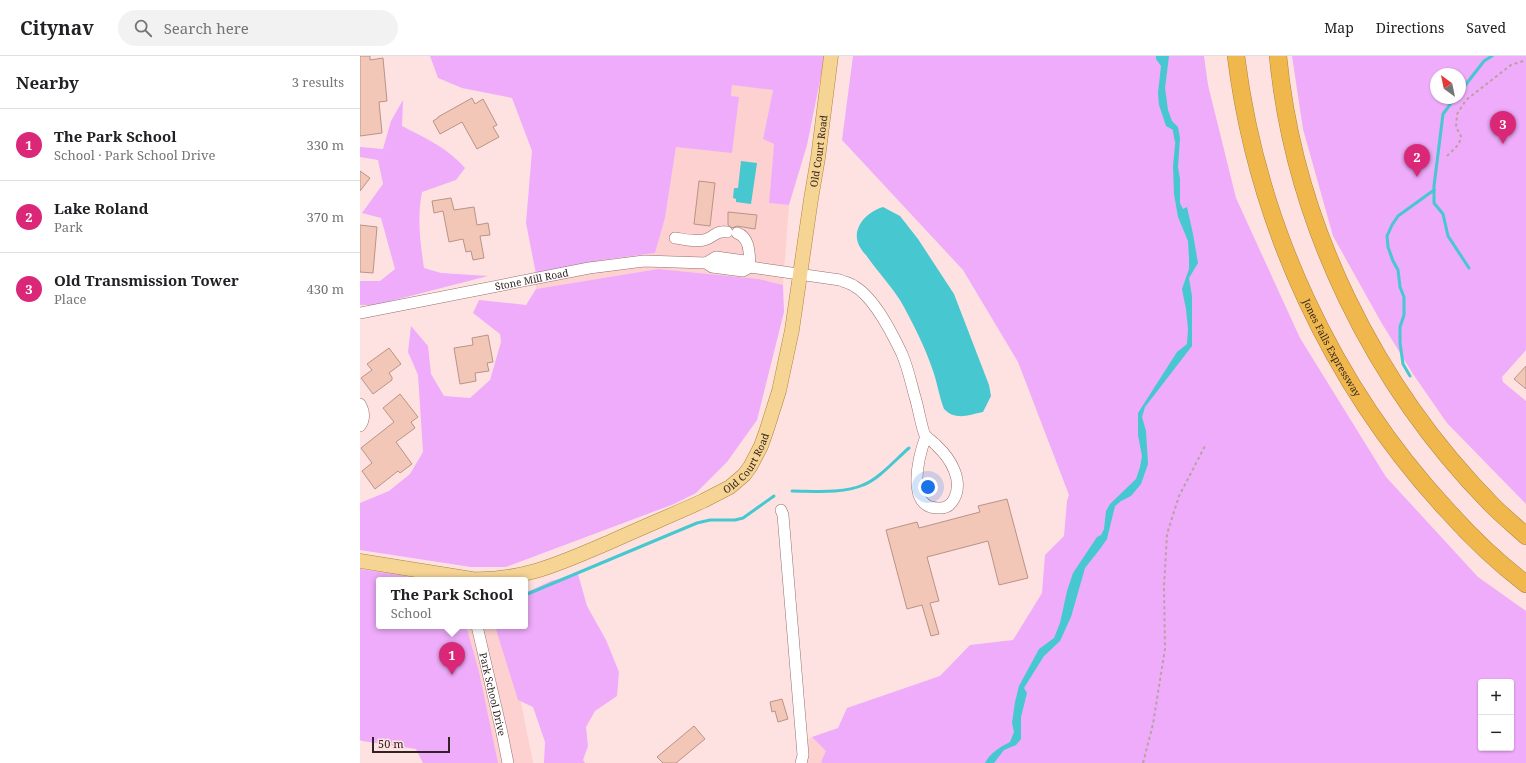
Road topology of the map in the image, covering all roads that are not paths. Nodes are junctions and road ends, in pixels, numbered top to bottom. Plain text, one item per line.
1 (831, 56) edge
2 (1236, 56) edge
3 (1278, 56) edge
4 (675, 238) dead end
5 (750, 267) junction
6 (800, 274) junction
7 (360, 313) edge
8 (360, 404) edge
9 (360, 426) edge
10 (926, 436) junction
11 (781, 510) dead end
12 (1526, 536) edge
13 (360, 561) edge
14 (460, 577) edge
15 (510, 577) edge
16 (1526, 584) edge
17 (478, 629) edge
18 (508, 763) edge
19 (801, 763) edge

1 - 6 main road, Old Court Road
2 - 16 highway, Jones Falls Expressway
3 - 12 highway
4 - 5 street
5 - 6 street, Stone Mill Road
5 - 7 street, Stone Mill Road
6 - 10 street, Stone Mill Road
6 - 15 main road, Old Court Road
8 - 9 street
10 - 10 street
11 - 19 street
13 - 14 main road, Old Court Road
17 - 18 street, Park School Drive

